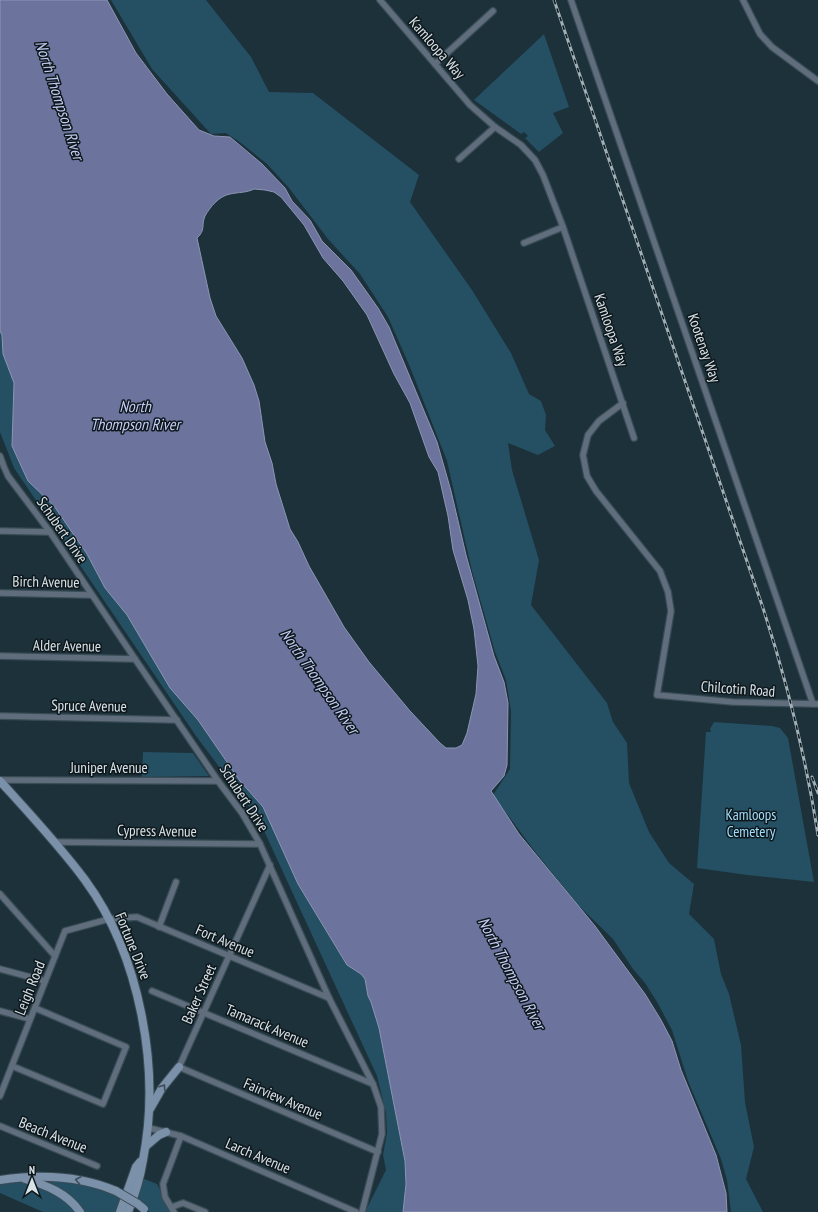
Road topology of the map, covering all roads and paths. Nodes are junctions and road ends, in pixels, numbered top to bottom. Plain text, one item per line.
1 (380, 0) edge
2 (571, 0) edge
3 (743, 0) edge
4 (493, 11) dead end
5 (435, 64) junction
6 (818, 81) edge
7 (496, 127) junction
8 (459, 159) dead end
9 (563, 227) junction
10 (524, 243) dead end
11 (623, 403) junction
12 (634, 438) dead end
13 (0, 456) edge
14 (2, 467) edge
15 (0, 531) edge
16 (50, 532) junction
17 (0, 592) edge
18 (91, 595) junction
19 (0, 656) edge
20 (134, 659) junction
21 (816, 704) edge
22 (0, 716) edge
23 (177, 720) junction
24 (0, 780) edge
25 (218, 781) junction
26 (54, 842) junction
27 (260, 844) junction
28 (270, 866) junction
29 (176, 882) dead end
30 (0, 894) edge
31 (109, 919) junction
32 (160, 927) junction
33 (55, 956) junction
34 (229, 956) junction
35 (0, 969) edge
36 (45, 981) junction
37 (152, 991) dead end
38 (329, 998) junction
39 (35, 1008) junction
40 (0, 1011) edge
41 (204, 1013) junction
42 (30, 1019) junction
43 (12, 1066) junction
44 (179, 1067) junction
45 (373, 1084) junction
46 (0, 1096) edge
47 (150, 1109) junction
48 (0, 1126) edge
49 (149, 1128) junction
50 (166, 1132) junction
51 (181, 1136) junction
52 (146, 1146) junction
53 (378, 1152) junction
54 (144, 1156) junction
55 (97, 1166) dead end
56 (18, 1177) junction
57 (0, 1180) edge
58 (145, 1210) edge
59 (173, 1210) edge
60 (80, 1212) edge
61 (120, 1212) edge
62 (128, 1212) edge
63 (205, 1212) edge
64 (356, 1212) edge
65 (362, 1212) edge

1 - 5 street, Kamloopa Way
2 - 21 street, Kootenay Way
3 - 6 street
4 - 5 street
5 - 7 street, Kamloopa Way
7 - 8 street
7 - 9 street, Kamloopa Way
9 - 10 street
9 - 11 street, Kamloopa Way
11 - 12 street, Kamloopa Way
11 - 21 street, Chilcotin Road
13 - 14 street, Schubert Drive
14 - 16 street, Schubert Drive
15 - 16 street
16 - 18 street, Schubert Drive
17 - 18 street, Birch Avenue
18 - 20 street, Schubert Drive
19 - 20 street, Alder Avenue
20 - 23 street, Schubert Drive
22 - 23 street, Spruce Avenue
23 - 25 street, Schubert Drive
24 - 25 street, Juniper Avenue
24 - 26 main road, Fortune Drive
25 - 27 street, Schubert Drive
26 - 27 street, Cypress Avenue
26 - 31 main road, Fortune Drive
27 - 28 street, Schubert Drive
28 - 34 street, Baker Street
28 - 38 street, Schubert Drive
29 - 32 street
30 - 33 street
31 - 32 street, Fort Avenue
31 - 33 street, Leigh Road
31 - 47 main road, Fortune Drive
32 - 34 street, Fort Avenue
33 - 36 street, Leigh Road
34 - 38 street, Fort Avenue
34 - 41 street, Baker Street
35 - 36 street
36 - 39 street, Leigh Road
37 - 41 street, Tamarack Avenue
38 - 45 street, Schubert Drive
39 - 42 street, Leigh Road
39 - 43 street
40 - 42 street
41 - 44 street, Baker Street
41 - 45 street, Tamarack Avenue
42 - 43 street, Leigh Road
43 - 46 street, Leigh Road
47 -> 44 main road
44 - 53 street, Fairview Avenue
45 - 53 street, Schubert Drive
47 - 49 main road, Fortune Drive
48 - 55 street, Beach Avenue
49 - 50 street, Larch Avenue
49 - 52 main road, Fortune Drive
50 - 51 street, Larch Avenue
50 - 52 main road
51 - 59 street
51 - 64 street, Larch Avenue
52 - 54 main road, Fortune Drive
53 - 65 street, Schubert Drive
54 - 61 main road, Fortune Drive
54 - 62 main road, Fortune Drive
56 - 57 main road
58 -> 56 main road, bridge
56 - 60 main road
59 - 63 street

